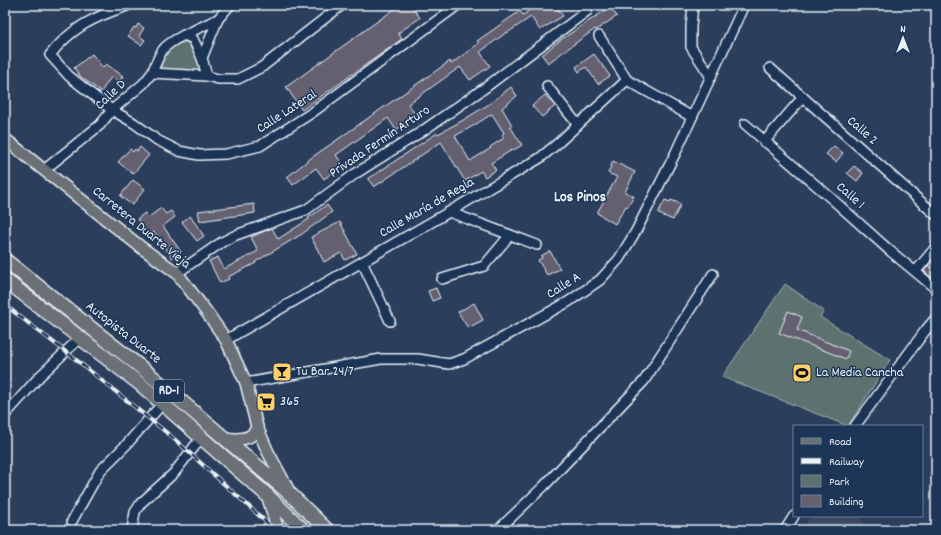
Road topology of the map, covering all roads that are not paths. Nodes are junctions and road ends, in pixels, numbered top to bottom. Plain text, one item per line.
1 (230, 5) edge
2 (342, 5) edge
3 (458, 5) edge
4 (693, 5) edge
5 (744, 5) edge
6 (126, 6) edge
7 (587, 10) dead end
8 (218, 19) junction
9 (184, 35) junction
10 (599, 36) dead end
11 (202, 58) junction
12 (770, 68) dead end
13 (152, 73) junction
14 (207, 76) junction
15 (711, 77) junction
16 (627, 80) junction
17 (547, 86) dead end
18 (803, 98) junction
19 (112, 110) junction
20 (692, 117) junction
21 (745, 124) dead end
22 (578, 125) junction
23 (5, 139) edge
24 (764, 142) junction
25 (44, 170) junction
26 (449, 212) junction
27 (936, 215) edge
28 (510, 235) junction
29 (537, 245) dead end
30 (936, 247) edge
31 (5, 260) edge
32 (362, 262) junction
33 (916, 271) junction
34 (177, 273) junction
35 (714, 274) dead end
36 (442, 279) dead end
37 (5, 280) edge
38 (936, 289) edge
39 (936, 318) edge
40 (390, 321) dead end
41 (80, 338) junction
42 (226, 340) junction
43 (246, 383) junction
44 (162, 404) junction
45 (5, 414) edge
46 (856, 425) edge
47 (257, 426) junction
48 (201, 438) junction
49 (225, 438) junction
50 (290, 494) junction
51 (267, 495) junction
52 (793, 517) edge
53 (72, 521) dead end
54 (277, 527) edge
55 (132, 530) edge
56 (265, 530) edge
57 (303, 530) edge
58 (327, 530) edge
59 (498, 530) edge
60 (785, 530) edge

1 - 8 street
2 - 14 street
3 - 19 street, Calle Lateral
4 - 15 street
5 - 15 street, Calle A
6 - 19 street, Calle Lateral
7 - 34 street, Privada Fermín Arturo
8 - 9 street
8 - 11 street
9 - 11 street
9 - 13 street
10 - 16 street
11 - 14 street
12 - 18 street, Calle 2
13 - 14 street
13 - 19 street, Calle D
15 - 20 street, Calle A
16 - 20 street
16 - 22 street, Calle María de Regla
17 - 22 street
18 - 24 street
18 - 27 street, Calle 2
19 - 25 street, Calle D
20 - 43 street, Calle A
21 - 24 street, Calle 1
22 - 26 street, Calle María de Regla
23 - 25 main road, Carretera Duarte Vieja
24 - 33 street, Calle 1
25 - 34 main road, Carretera Duarte Vieja
26 - 28 street
26 - 32 street, Calle María de Regla
28 - 29 street
28 - 36 street
30 - 33 street
31 - 49 highway, Autopista Duarte / RD-1
32 - 40 street
32 - 42 street, Calle María de Regla
33 - 38 street, Calle 1
34 - 42 main road, Carretera Duarte Vieja
35 - 59 street
37 - 41 highway, RD-1
39 - 46 street
41 - 44 highway, RD-1
41 - 45 street
42 - 43 main road, Carretera Duarte Vieja
43 - 47 main road, Carretera Duarte Vieja
44 - 48 highway, RD-1
44 - 53 street
47 - 49 main road
47 - 50 main road, Carretera Duarte Vieja
48 - 51 highway, RD-1
48 - 55 street
49 - 50 highway, Autopista Duarte / RD-1
50 - 58 highway, Autopista Duarte / RD-1
51 - 54 main road
51 - 57 highway, RD-1
52 - 60 street
54 - 56 street

